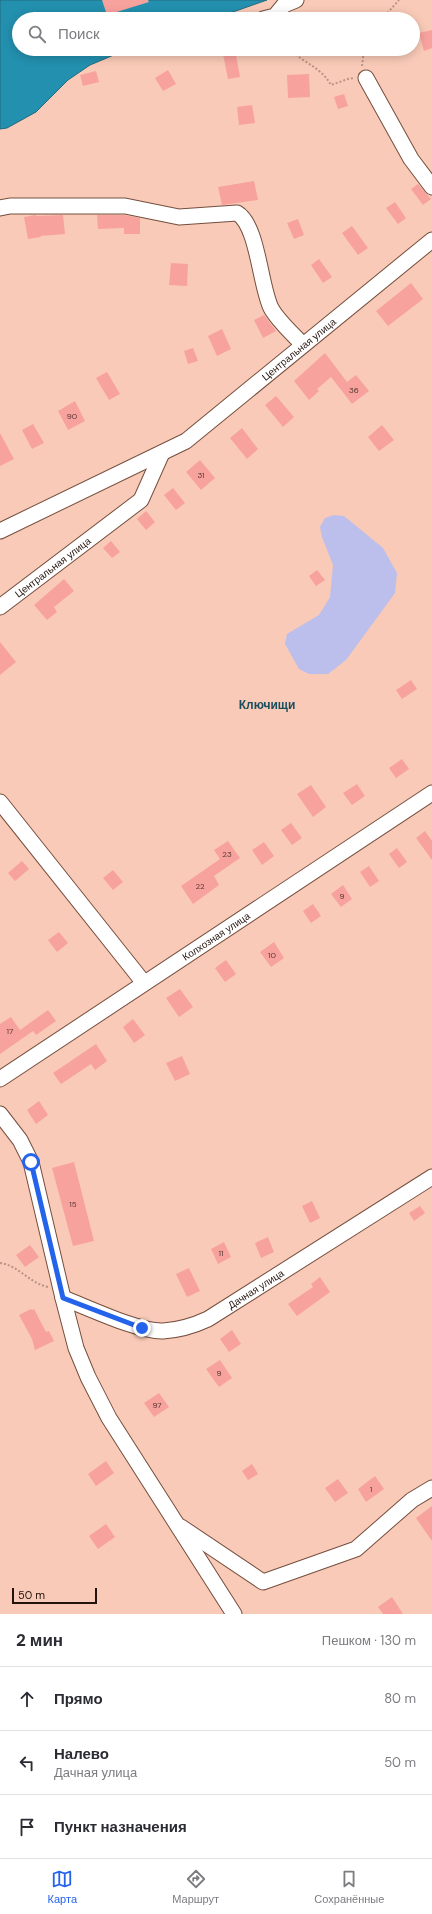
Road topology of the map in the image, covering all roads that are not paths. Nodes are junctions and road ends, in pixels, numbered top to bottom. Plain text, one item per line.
1 (296, 0) edge
2 (278, 12) edge
3 (366, 78) road end
4 (432, 187) edge
5 (0, 208) edge
6 (432, 240) edge
7 (304, 346) junction
8 (162, 453) junction
9 (0, 531) edge
10 (0, 607) edge
11 (432, 793) edge
12 (0, 802) edge
13 (144, 983) junction
14 (0, 1078) edge
15 (0, 1114) edge
16 (432, 1177) edge
17 (62, 1294) junction
18 (432, 1488) edge
19 (175, 1524) junction
20 (234, 1614) edge

1 - 2 street
3 - 4 street
5 - 7 street
6 - 7 street, Центральная улица
7 - 8 street, Центральная улица
8 - 9 street, Центральная улица
8 - 10 street, Центральная улица
11 - 13 street, Колхозная улица
12 - 13 street
13 - 14 street, Колхозная улица
15 - 17 street
16 - 17 street, Дачная улица
17 - 19 street
18 - 19 street
19 - 20 street

